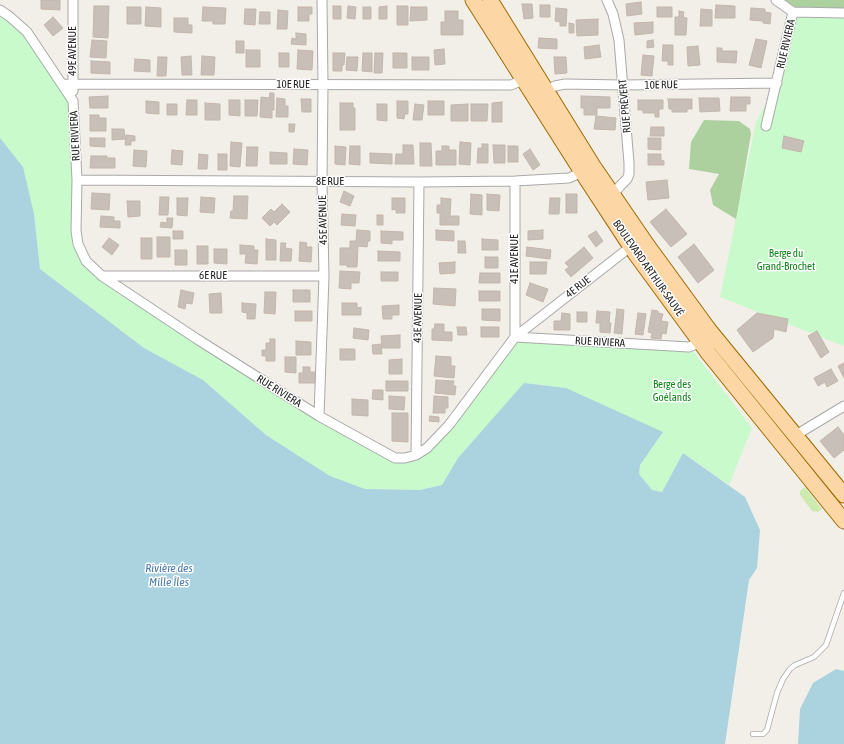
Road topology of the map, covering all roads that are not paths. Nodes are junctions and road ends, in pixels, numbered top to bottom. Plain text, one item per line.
1 (73, 0) edge
2 (322, 0) edge
3 (473, 0) edge
4 (490, 0) edge
5 (606, 0) edge
6 (776, 0) edge
7 (0, 10) edge
8 (793, 12) junction
9 (844, 13) edge
10 (523, 80) junction
11 (777, 83) junction
12 (62, 84) junction
13 (73, 85) junction
14 (323, 85) junction
15 (623, 85) junction
16 (546, 90) junction
17 (73, 101) junction
18 (766, 126) dead end
19 (582, 172) junction
20 (77, 180) junction
21 (515, 181) junction
22 (322, 182) junction
23 (419, 182) junction
24 (608, 200) junction
25 (636, 242) junction
26 (102, 276) junction
27 (324, 276) junction
28 (714, 336) junction
29 (515, 337) junction
30 (701, 343) junction
31 (844, 406) edge
32 (319, 416) junction
33 (796, 435) junction
34 (416, 455) junction
35 (844, 495) edge
36 (844, 521) edge
37 (844, 592) edge
38 (753, 734) dead end

1 - 13 street, 49E AVENUE
2 - 14 street, 45E AVENUE
3 - 10 main road, BOULEVARD ARTHUR-SAUVÉ
4 - 16 main road, BOULEVARD ARTHUR-SAUVÉ
5 - 15 street, RUE PRÉVERT
6 - 8 street
7 - 12 street, RUE RIVIERA
8 - 9 street, RUE RIVIERA
8 - 11 street, RUE RIVIERA
10 - 14 street, 10E RUE
10 - 19 main road, BOULEVARD ARTHUR-SAUVÉ
11 - 15 street, 10E RUE
11 - 18 street, RUE RIVIERA
12 - 13 street, 10E RUE
12 - 17 street, RUE RIVIERA
13 - 14 street, 10E RUE
13 - 17 street, 49E AVENUE
14 - 22 street, 45E AVENUE
15 - 16 street, 10E RUE
15 - 24 street, RUE PRÉVERT
16 - 24 main road, BOULEVARD ARTHUR-SAUVÉ
17 - 20 street, RUE RIVIERA
19 - 21 street, 8E RUE
19 - 24 main road, BOULEVARD ARTHUR-SAUVÉ
20 - 22 street, 8E RUE
20 - 26 street, RUE RIVIERA
21 - 23 street, 8E RUE
21 - 29 street, 41E AVENUE
22 - 23 street, 8E RUE
22 - 27 street, 45E AVENUE
23 - 34 street, 43E AVENUE
24 - 25 main road, BOULEVARD ARTHUR-SAUVÉ
25 - 28 main road, BOULEVARD ARTHUR-SAUVÉ
25 - 29 street, 4E RUE
25 - 30 main road, BOULEVARD ARTHUR-SAUVÉ
26 - 27 street, 6E RUE
26 - 32 street, RUE RIVIERA
27 - 32 street, 45E AVENUE
28 - 30 street, RUE RIVIERA
28 - 33 main road, BOULEVARD ARTHUR-SAUVÉ
29 - 30 street, RUE RIVIERA
29 - 34 street, RUE RIVIERA
30 - 36 main road, BOULEVARD ARTHUR-SAUVÉ
31 - 33 street
32 - 34 street, RUE RIVIERA
33 - 35 main road, BOULEVARD ARTHUR-SAUVÉ
37 - 38 lane

